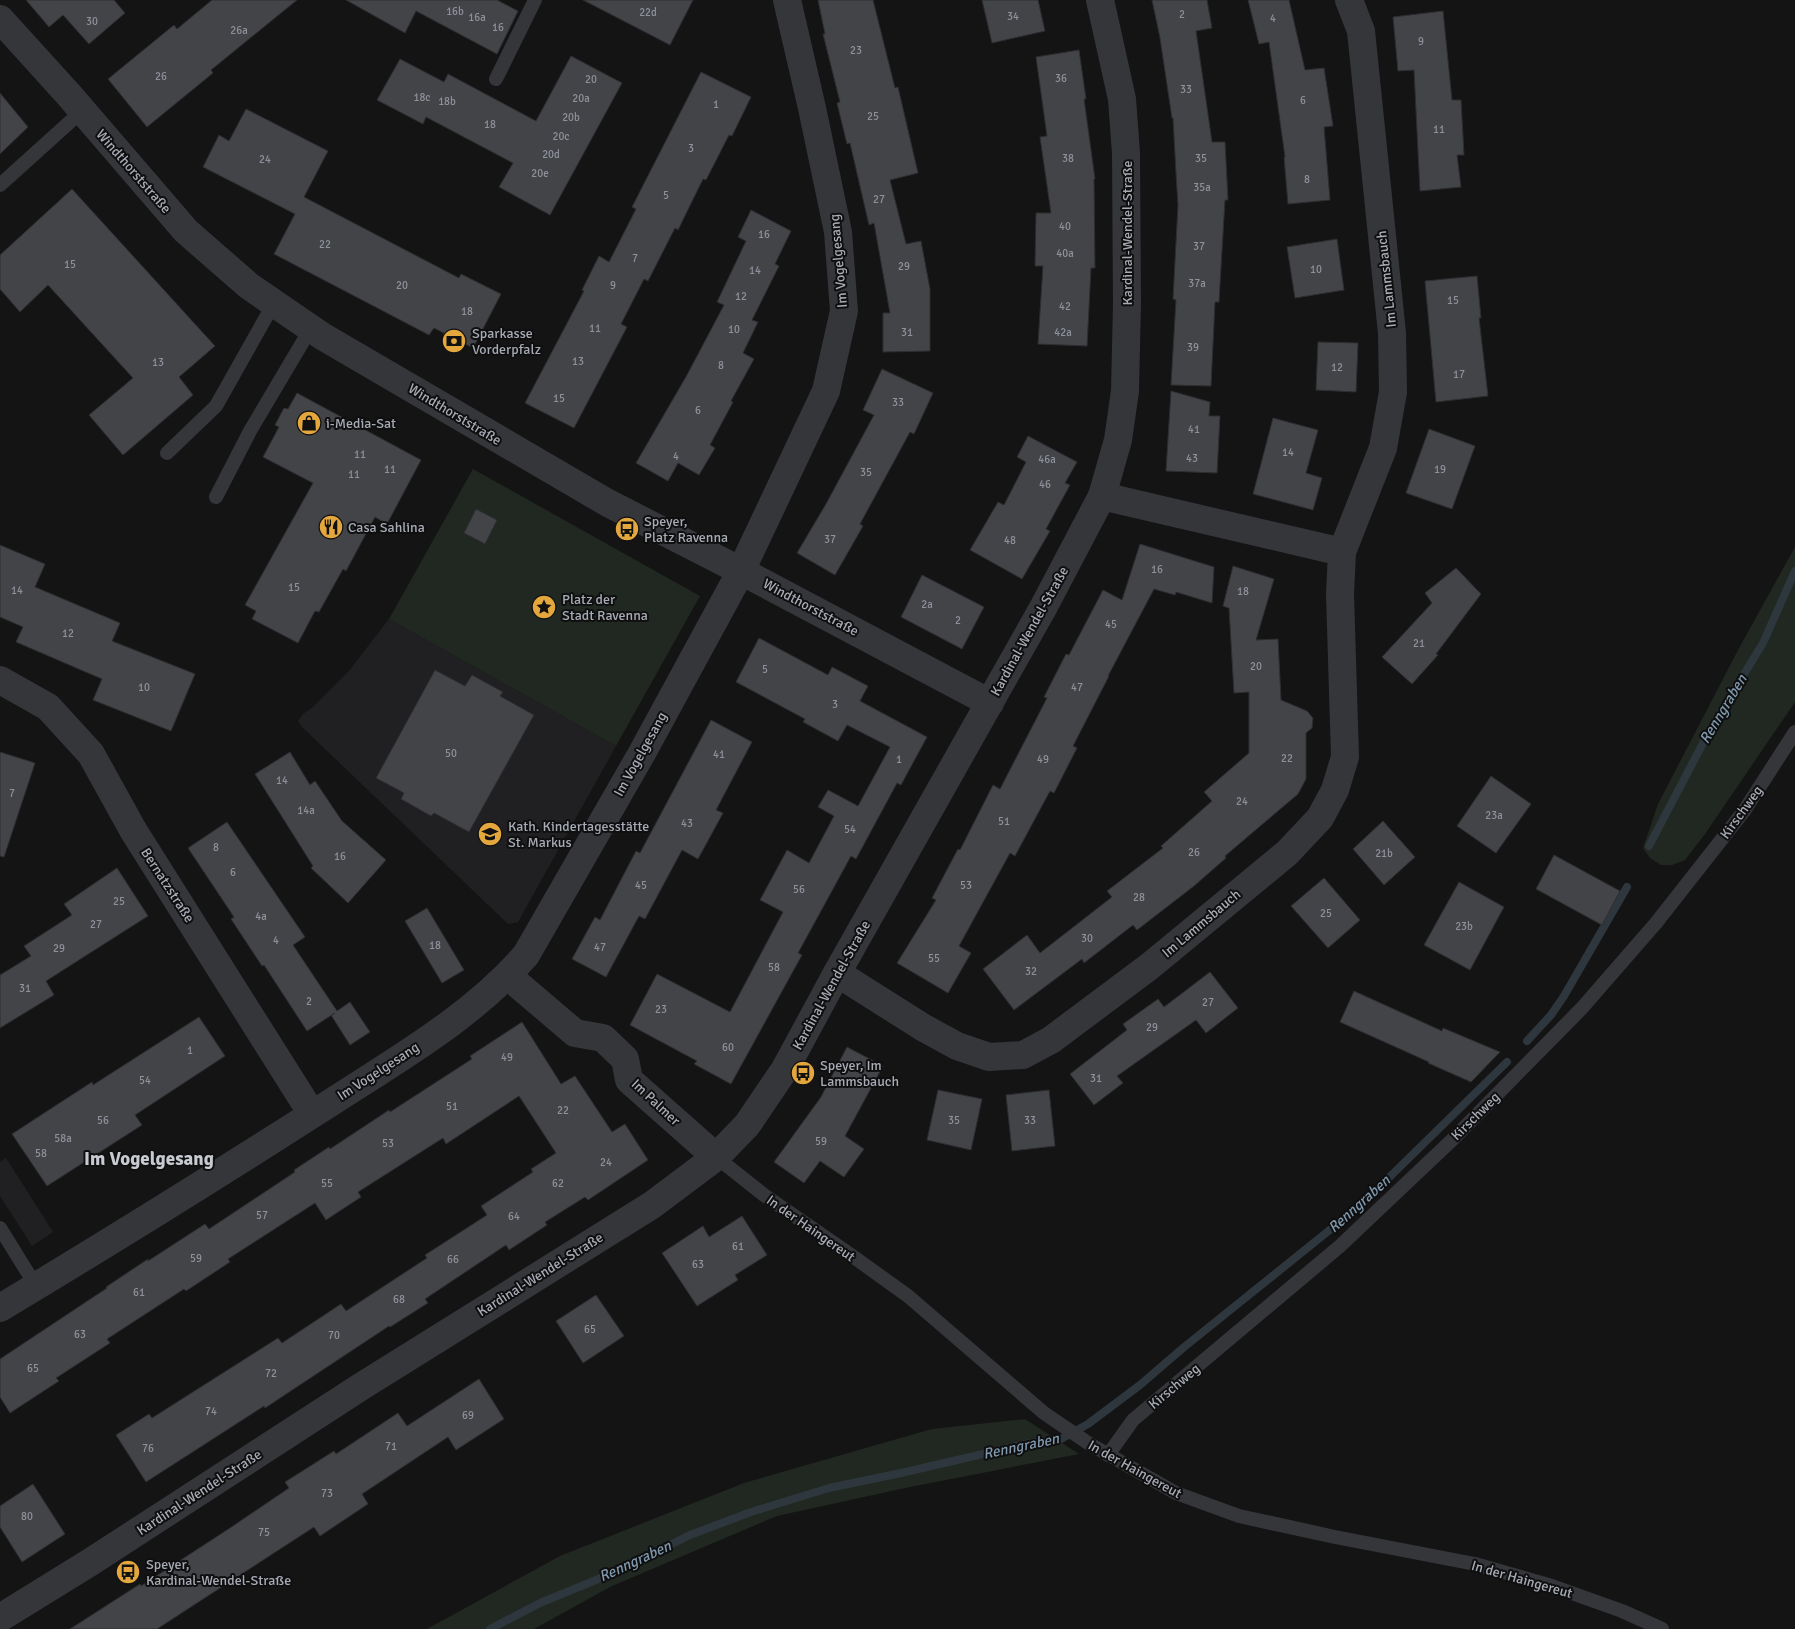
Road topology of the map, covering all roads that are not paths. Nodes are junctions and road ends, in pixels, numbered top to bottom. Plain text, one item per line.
1 (535, 0) edge
2 (787, 0) edge
3 (1100, 0) edge
4 (1349, 0) edge
5 (0, 19) edge
6 (496, 79) dead end
7 (82, 111) junction
8 (0, 185) edge
9 (274, 303) junction
10 (310, 328) junction
11 (167, 453) dead end
12 (1102, 496) junction
13 (216, 497) dead end
14 (1342, 552) junction
15 (741, 571) junction
16 (0, 680) edge
17 (990, 703) junction
18 (1795, 732) edge
19 (837, 973) junction
20 (508, 976) junction
21 (312, 1114) junction
22 (716, 1157) junction
23 (0, 1228) edge
24 (36, 1286) junction
25 (0, 1308) edge
26 (1108, 1455) junction
27 (0, 1618) edge
28 (1662, 1629) edge

1 - 6 lane
2 - 15 street, Im Vogelgesang
3 - 12 street, Kardinal-Wendel-Straße
4 - 14 street, Im Lammsbauch
5 - 7 street, Windthorststraße
7 - 8 lane
7 - 9 street, Windthorststraße
9 - 10 street, Windthorststraße
9 - 11 lane
10 - 13 lane
10 - 15 street, Windthorststraße
12 - 14 street
12 - 17 street, Kardinal-Wendel-Straße
14 - 19 street, Im Lammsbauch
15 - 17 street, Windthorststraße
15 - 20 street, Im Vogelgesang
16 - 21 street, Bernatzstraße
17 - 19 street, Kardinal-Wendel-Straße
18 - 26 lane, Kirschweg
19 - 22 street, Kardinal-Wendel-Straße
20 - 21 street, Im Vogelgesang
20 - 22 street, Im Palmer
21 - 24 street, Im Vogelgesang
22 - 26 lane, In der Haingereut
22 - 27 street, Kardinal-Wendel-Straße
23 - 24 lane
24 - 25 street, Im Vogelgesang
26 - 28 lane, In der Haingereut

